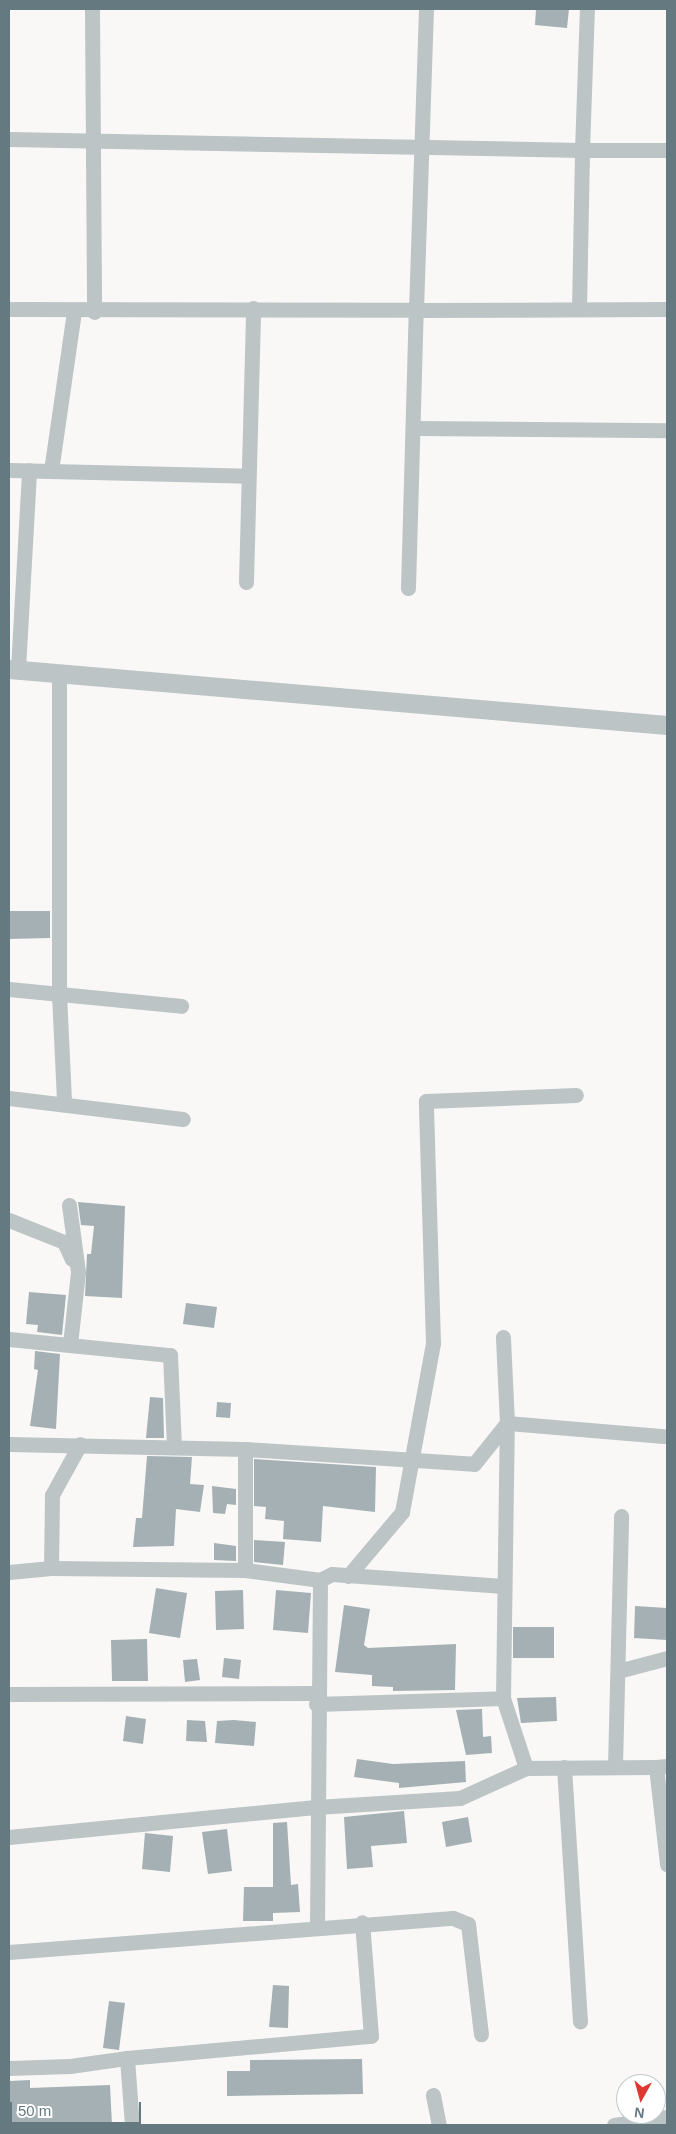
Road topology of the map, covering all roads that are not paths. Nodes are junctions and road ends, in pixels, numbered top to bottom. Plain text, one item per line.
1 (92, 9) edge
2 (426, 9) edge
3 (588, 9) edge
4 (9, 139) edge
5 (93, 142) junction
6 (420, 148) junction
7 (582, 150) junction
8 (667, 150) edge
9 (253, 308) junction
10 (9, 309) edge
11 (579, 309) junction
12 (667, 309) edge
13 (416, 310) junction
14 (74, 312) junction
15 (94, 312) junction
16 (414, 428) junction
17 (667, 430) edge
18 (9, 470) edge
19 (29, 470) junction
20 (51, 471) junction
21 (248, 476) junction
22 (246, 582) dead end
23 (408, 588) dead end
24 (14, 669) edge
25 (58, 675) junction
26 (667, 725) edge
27 (9, 989) edge
28 (59, 994) junction
29 (181, 1006) dead end
30 (576, 1095) dead end
31 (9, 1098) edge
32 (64, 1102) junction
33 (183, 1119) dead end
34 (69, 1205) dead end
35 (9, 1220) edge
36 (78, 1272) junction
37 (503, 1337) dead end
38 (9, 1339) edge
39 (70, 1345) junction
40 (508, 1423) junction
41 (663, 1436) dead end
42 (9, 1444) edge
43 (80, 1444) junction
44 (174, 1446) junction
45 (245, 1449) junction
46 (411, 1460) junction
47 (621, 1516) dead end
48 (50, 1568) junction
49 (245, 1570) junction
50 (9, 1572) edge
51 (348, 1576) junction
52 (320, 1580) junction
53 (504, 1586) junction
54 (667, 1658) edge
55 (618, 1671) junction
56 (9, 1694) edge
57 (503, 1698) junction
58 (317, 1699) junction
59 (661, 1766) edge
60 (615, 1767) junction
61 (526, 1768) junction
62 (564, 1768) junction
63 (316, 1807) junction
64 (9, 1837) edge
65 (667, 1864) edge
66 (362, 1922) junction
67 (317, 1926) junction
68 (9, 1952) edge
69 (580, 2021) dead end
70 (481, 2034) dead end
71 (127, 2058) junction
72 (9, 2068) edge
73 (433, 2095) dead end
74 (667, 2117) edge
75 (132, 2125) edge
76 (439, 2125) edge
77 (614, 2125) edge

1 - 5 street
2 - 6 street
3 - 7 street
4 - 5 street
5 - 6 street
5 - 15 street
6 - 7 street
6 - 13 street
7 - 8 street
7 - 11 street
9 - 13 street
9 - 15 street
9 - 21 street
10 - 14 street
11 - 12 street
11 - 13 street
13 - 16 street
14 - 15 street
14 - 20 street
16 - 17 street
16 - 23 street
18 - 19 street
19 - 20 street
19 - 24 street
20 - 21 street
21 - 22 street
24 - 25 street
25 - 26 street
25 - 28 street
27 - 28 street
28 - 29 street
28 - 32 street
30 - 46 street
31 - 32 street
32 - 33 street
34 - 36 street
35 - 36 street
36 - 39 street
37 - 40 street
38 - 39 street
39 - 44 street
40 - 41 street
40 - 46 street
40 - 53 street
42 - 43 street
43 - 44 street
43 - 48 street
44 - 45 street
45 - 46 street
45 - 49 street
46 - 51 street
47 - 55 street
48 - 49 street
48 - 50 street
49 - 52 street
51 - 52 street
51 - 53 street
52 - 58 street
53 - 57 street
54 - 55 street
55 - 60 street
56 - 58 street
57 - 58 street
57 - 61 street
58 - 63 street
59 - 60 street
59 - 65 street
60 - 62 street
61 - 62 street
61 - 63 street
62 - 69 street
63 - 64 street
63 - 67 street
66 - 67 street
66 - 70 street
66 - 71 street
67 - 68 street
71 - 72 street
71 - 75 street
73 - 76 street
74 - 77 street

